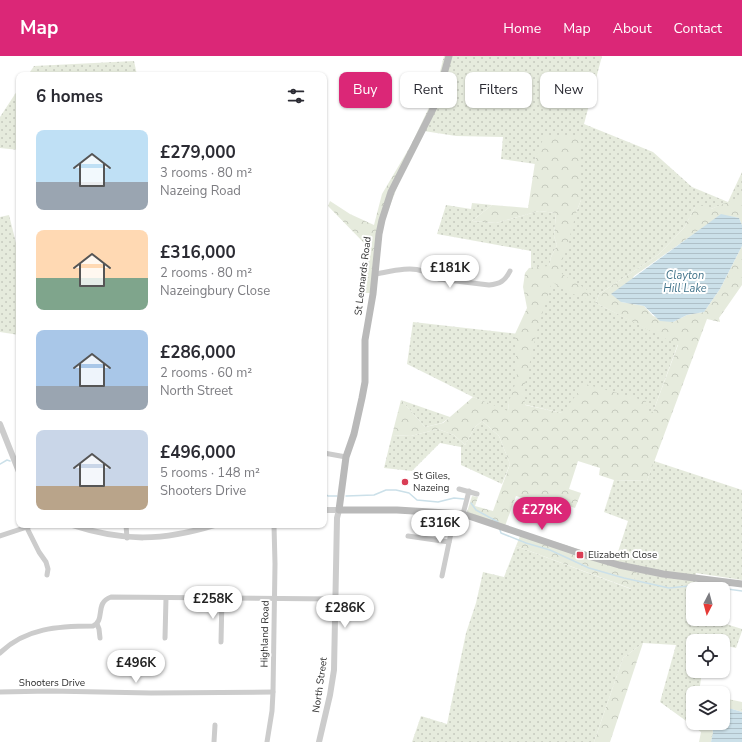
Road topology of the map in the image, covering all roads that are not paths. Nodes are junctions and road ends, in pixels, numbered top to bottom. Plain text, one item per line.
1 (450, 56) edge
2 (510, 271) dead end
3 (375, 274) junction
4 (0, 424) edge
5 (327, 454) edge
6 (346, 457) junction
7 (16, 464) edge
8 (459, 489) dead end
9 (468, 492) junction
10 (477, 494) dead end
11 (327, 510) edge
12 (339, 510) junction
13 (455, 514) junction
14 (463, 514) junction
15 (27, 528) joint
16 (82, 528) edge
17 (126, 528) edge
18 (206, 528) edge
19 (274, 528) edge
20 (0, 536) edge
21 (408, 536) dead end
22 (126, 538) junction
23 (449, 542) junction
24 (47, 575) dead end
25 (442, 576) dead end
26 (742, 584) edge
27 (166, 598) junction
28 (222, 598) junction
29 (275, 598) junction
30 (336, 599) junction
31 (97, 624) junction
32 (100, 638) dead end
33 (166, 638) dead end
34 (221, 642) dead end
35 (0, 653) edge
36 (0, 692) edge
37 (273, 692) junction
38 (215, 725) dead end
39 (214, 742) edge
40 (267, 742) edge
41 (319, 742) edge

1 - 3 main road, St Leonards Road
2 - 3 street
3 - 6 main road, St Leonards Road
4 - 7 street
5 - 6 street
6 - 12 main road, St Leonards Road
8 - 9 street
9 - 10 street
9 - 14 street
11 - 12 street
12 - 13 main road
12 - 30 street, North Street
13 - 14 main road
13 - 23 street
14 - 26 main road
15 - 20 street
15 - 24 street
16 - 22 street
17 - 22 street
18 - 22 street
19 - 29 street, Highland Road
21 - 23 street
23 - 25 street
27 - 28 street
27 - 31 street
27 - 33 street
28 - 29 street
28 - 34 street
29 - 30 street
29 - 37 street, Highland Road
30 - 41 street, North Street
31 - 32 street
31 - 35 street
36 - 37 street, Shooters Drive
37 - 40 street, Highland Road
38 - 39 street

